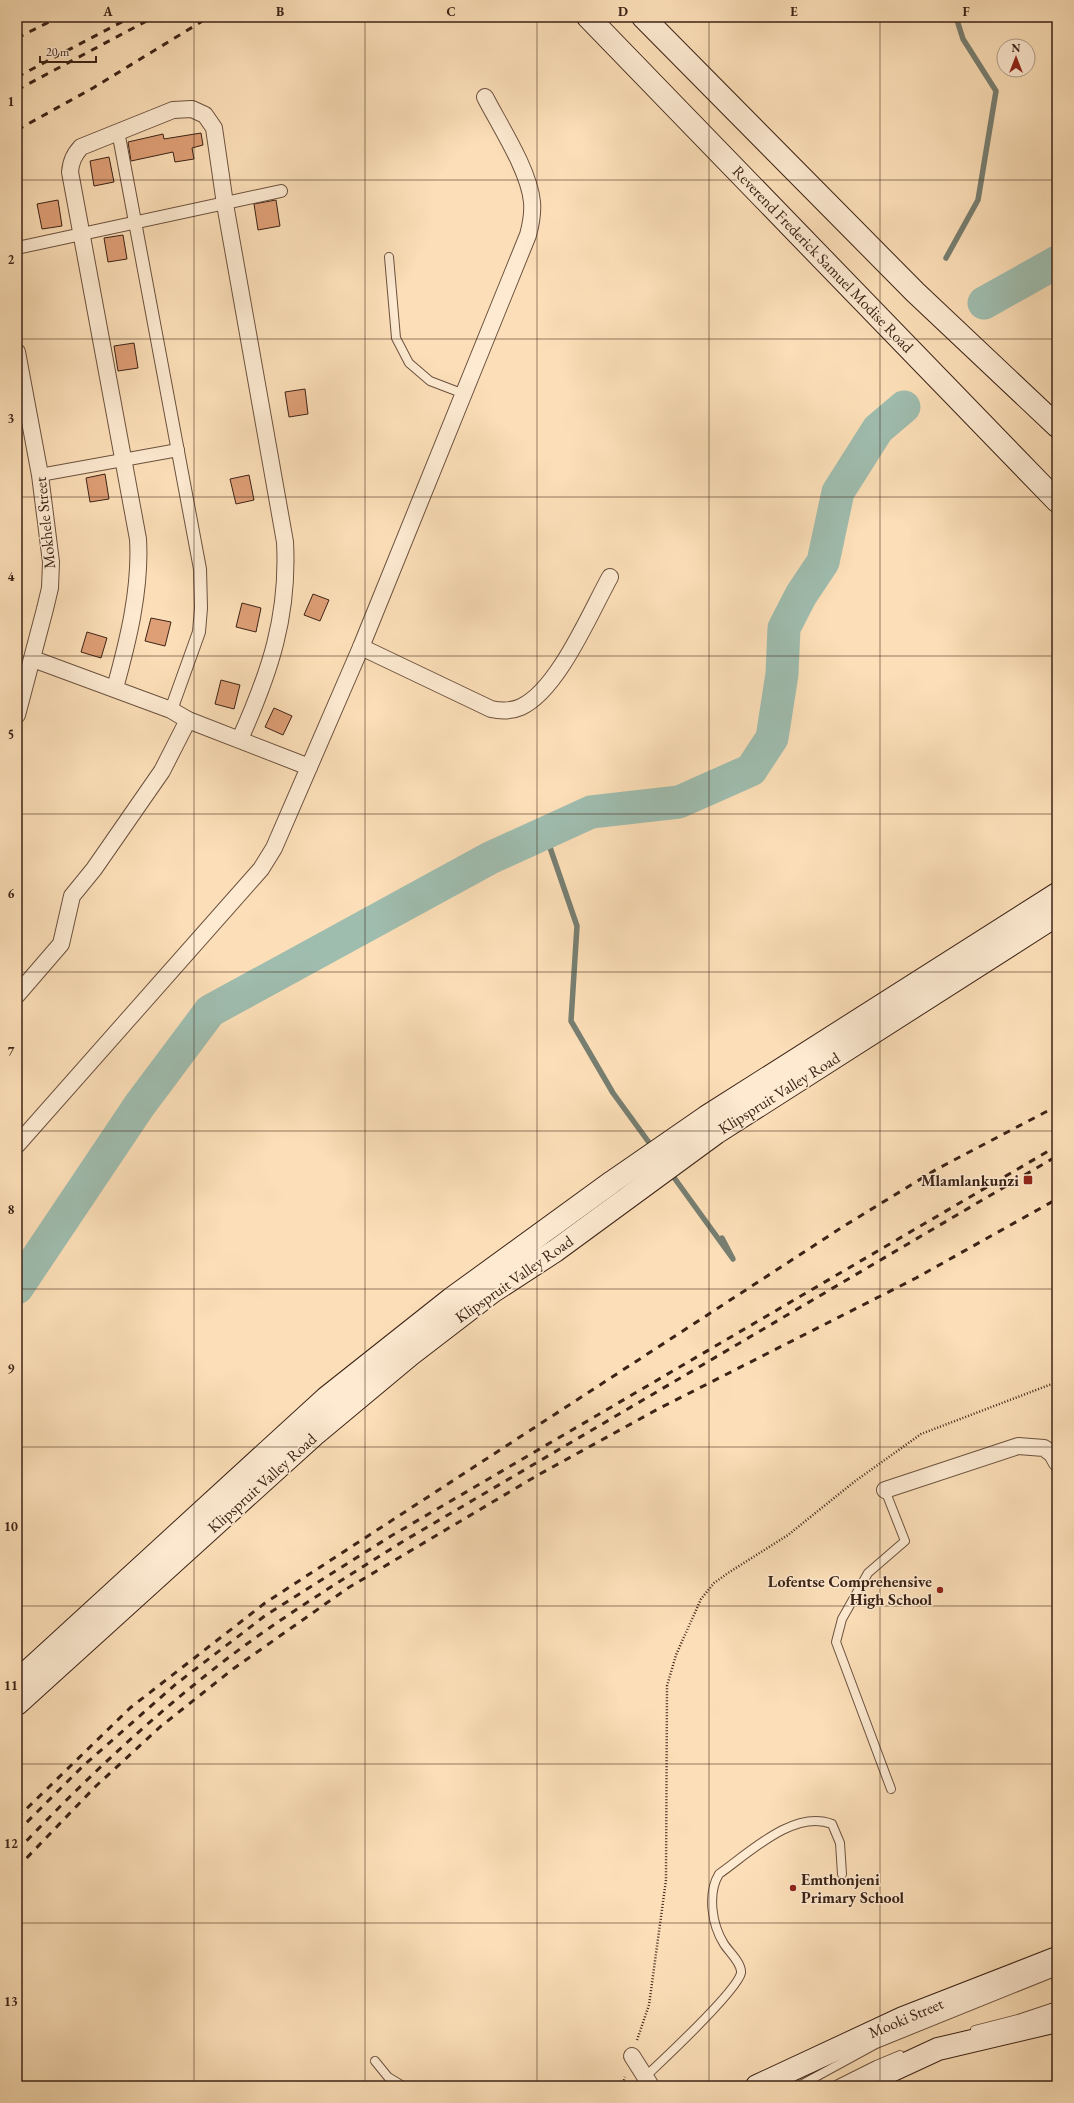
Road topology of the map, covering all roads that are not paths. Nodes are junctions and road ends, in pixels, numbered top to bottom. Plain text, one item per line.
1 (588, 17) edge
2 (643, 17) edge
3 (485, 98) dead end
4 (118, 131) junction
5 (281, 192) dead end
6 (225, 204) junction
7 (136, 223) junction
8 (82, 234) junction
9 (17, 248) edge
10 (389, 257) dead end
11 (17, 352) edge
12 (464, 394) junction
13 (1057, 426) edge
14 (178, 450) junction
15 (123, 460) junction
16 (40, 475) junction
17 (1052, 496) edge
18 (610, 577) dead end
19 (361, 647) junction
20 (33, 659) junction
21 (115, 688) junction
22 (171, 710) junction
23 (17, 715) edge
24 (188, 720) junction
25 (240, 739) junction
26 (309, 767) junction
27 (1057, 894) edge
28 (1057, 915) edge
29 (17, 995) edge
30 (711, 1125) junction
31 (17, 1145) edge
32 (617, 1191) junction
33 (1057, 1463) edge
34 (885, 1490) joint
35 (17, 1681) edge
36 (17, 1704) edge
37 (891, 1789) dead end
38 (842, 1874) dead end
39 (1057, 1958) edge
40 (1057, 1971) edge
41 (1057, 2006) edge
42 (1057, 2021) edge
43 (632, 2056) road end
44 (375, 2060) dead end
45 (652, 2082) edge
46 (403, 2086) edge
47 (757, 2086) edge
48 (799, 2086) edge
49 (834, 2086) edge
50 (858, 2086) edge

1 - 17 main road, Reverend Frederick Samuel Modise Road
2 - 13 main road
3 - 12 street
4 - 6 street
4 - 7 street
4 - 8 street
5 - 6 street
6 - 7 street
6 - 25 street
7 - 8 street
7 - 14 street
8 - 9 street
8 - 15 street
10 - 12 lane
11 - 16 street, Mokhele Street
12 - 19 street
14 - 15 street
14 - 22 street
15 - 16 street
15 - 21 street
16 - 20 street, Mokhele Street
18 - 19 street
19 - 26 street
20 - 21 street
20 - 23 street, Mokhele Street
21 - 22 street
22 - 24 street
24 - 25 street
24 - 29 street
25 - 26 street
26 - 31 street
27 - 30 main road, Klipspruit Valley Road
28 - 30 main road, Klipspruit Valley Road
30 - 32 main road, Klipspruit Valley Road
32 - 35 main road, Klipspruit Valley Road
32 - 36 main road, Klipspruit Valley Road
33 - 34 street
34 - 37 lane
38 - 45 lane
39 - 47 main road, Mooki Street
40 - 48 lane, Mooki Street
41 - 49 lane, Mooki Street
42 - 50 main road
43 - 45 street
44 - 46 lane

